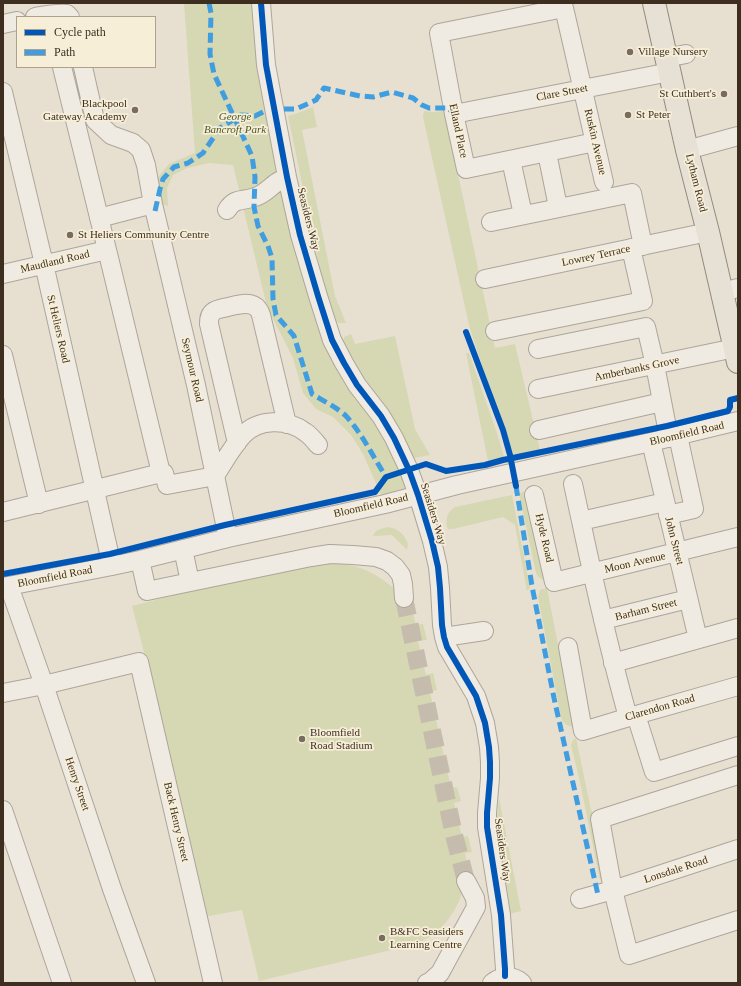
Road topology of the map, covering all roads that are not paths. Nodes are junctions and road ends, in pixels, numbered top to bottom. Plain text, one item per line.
1 (261, 3) edge
2 (654, 3) edge
3 (45, 13) edge
4 (69, 16) edge
5 (16, 21) edge
6 (3, 24) edge
7 (439, 33) joint
8 (674, 61) junction
9 (62, 68) edge
10 (83, 68) edge
11 (583, 89) junction
12 (3, 92) edge
13 (454, 114) junction
14 (738, 136) edge
15 (595, 142) junction
16 (687, 150) junction
17 (547, 153) junction
18 (511, 160) junction
19 (287, 178) junction
20 (604, 182) dead end
21 (557, 202) dead end
22 (153, 203) junction
23 (227, 210) dead end
24 (522, 210) dead end
25 (99, 218) junction
26 (491, 222) dead end
27 (708, 232) junction
28 (637, 247) junction
29 (107, 250) junction
30 (44, 264) junction
31 (3, 274) edge
32 (485, 279) dead end
33 (730, 290) edge
34 (495, 331) dead end
35 (538, 349) dead end
36 (3, 355) edge
37 (736, 355) edge
38 (655, 365) junction
39 (538, 389) dead end
40 (662, 402) junction
41 (738, 422) edge
42 (287, 424) junction
43 (539, 430) dead end
44 (674, 437) junction
45 (651, 442) junction
46 (237, 443) junction
47 (318, 445) dead end
48 (161, 473) junction
49 (215, 476) junction
50 (573, 484) dead end
51 (95, 490) junction
52 (418, 495) junction
53 (534, 495) dead end
54 (39, 504) junction
55 (666, 508) junction
56 (3, 512) edge
57 (582, 521) junction
58 (228, 538) junction
59 (738, 538) edge
60 (183, 549) junction
61 (677, 553) junction
62 (140, 560) junction
63 (112, 566) junction
64 (592, 573) junction
65 (190, 582) junction
66 (554, 582) joint
67 (6, 586) edge
68 (404, 598) tunnel mouth
69 (688, 599) junction
70 (603, 620) junction
71 (738, 628) edge
72 (484, 631) dead end
73 (444, 637) junction
74 (698, 639) junction
75 (568, 647) dead end
76 (613, 663) junction
77 (44, 685) junction
78 (738, 686) edge
79 (3, 693) edge
80 (632, 716) junction
81 (738, 746) edge
82 (738, 775) edge
83 (3, 810) edge
84 (738, 849) edge
85 (466, 881) tunnel mouth
86 (613, 890) junction
87 (580, 899) dead end
88 (738, 920) edge
89 (499, 980) edge
90 (62, 983) edge
91 (146, 983) edge
92 (213, 983) edge
93 (427, 983) edge
94 (522, 983) edge

1 - 19 street, Seasiders Way
2 - 8 main road, Lytham Road
3 - 4 street
5 - 6 street
7 - 11 street, Ruskin Avenue
7 - 13 street, Elland Place
8 - 11 street, Clare Street
8 - 16 main road, Lytham Road
9 - 25 street
10 - 22 street, Seymour Road
11 - 13 street, Clare Street
11 - 15 street, Ruskin Avenue
12 - 30 street, St Heliers Road
13 - 18 street, Elland Place
14 - 16 street
15 - 17 street, Elland Place
15 - 20 street, Ruskin Avenue
16 - 27 main road, Lytham Road
17 - 18 street, Elland Place
17 - 21 street
18 - 24 street
19 - 23 street
19 - 52 street, Seasiders Way
22 - 25 street
22 - 49 street, Seymour Road
25 - 29 street
26 - 28 street
27 - 28 street, Lowrey Terrace
27 - 33 main road, Lytham Road
28 - 32 street, Lowrey Terrace
28 - 34 street
29 - 30 street, Maudland Road
29 - 48 street
30 - 31 street, Maudland Road
30 - 51 street, St Heliers Road
33 - 37 main road, Lytham Road
35 - 38 street
36 - 54 street
37 - 38 street, Amberbanks Grove
38 - 39 street, Amberbanks Grove
38 - 40 street
40 - 43 street
40 - 44 street
41 - 44 street, Bloomfield Road
42 - 46 street
42 - 46 street
42 - 47 street
44 - 45 street, Bloomfield Road
44 - 55 street
45 - 52 street, Bloomfield Road
45 - 55 street, John Street
46 - 49 street
48 - 49 street
48 - 51 street
49 - 58 street, Seymour Road
50 - 57 street
51 - 54 street
51 - 63 street, St Heliers Road
52 - 58 street, Bloomfield Road
52 - 73 street, Seasiders Way
53 - 66 street, Hyde Road
54 - 56 street
55 - 57 street
55 - 61 street, John Street
57 - 64 street
58 - 60 street, Bloomfield Road
59 - 61 street, Moon Avenue
60 - 62 street, Bloomfield Road
60 - 65 street
61 - 64 street, Moon Avenue
61 - 69 street, John Street
62 - 63 street, Bloomfield Road
62 - 65 street
63 - 67 street, Bloomfield Road
64 - 66 street, Moon Avenue
64 - 70 street
65 - 68 street
67 - 77 street, Henry Street
69 - 70 street, Barham Street
69 - 74 street, John Street
70 - 76 street
71 - 74 street
72 - 73 street
73 - 89 street, Seasiders Way
74 - 76 street
75 - 80 street, Clarendon Road
76 - 80 street
77 - 79 street
77 - 91 street, Henry Street
77 - 92 street, Back Henry Street
78 - 80 street, Clarendon Road
80 - 81 street
82 - 86 street
83 - 90 street
84 - 86 street, Lonsdale Road
85 - 93 street
86 - 87 street, Lonsdale Road
86 - 88 street
89 - 94 street

